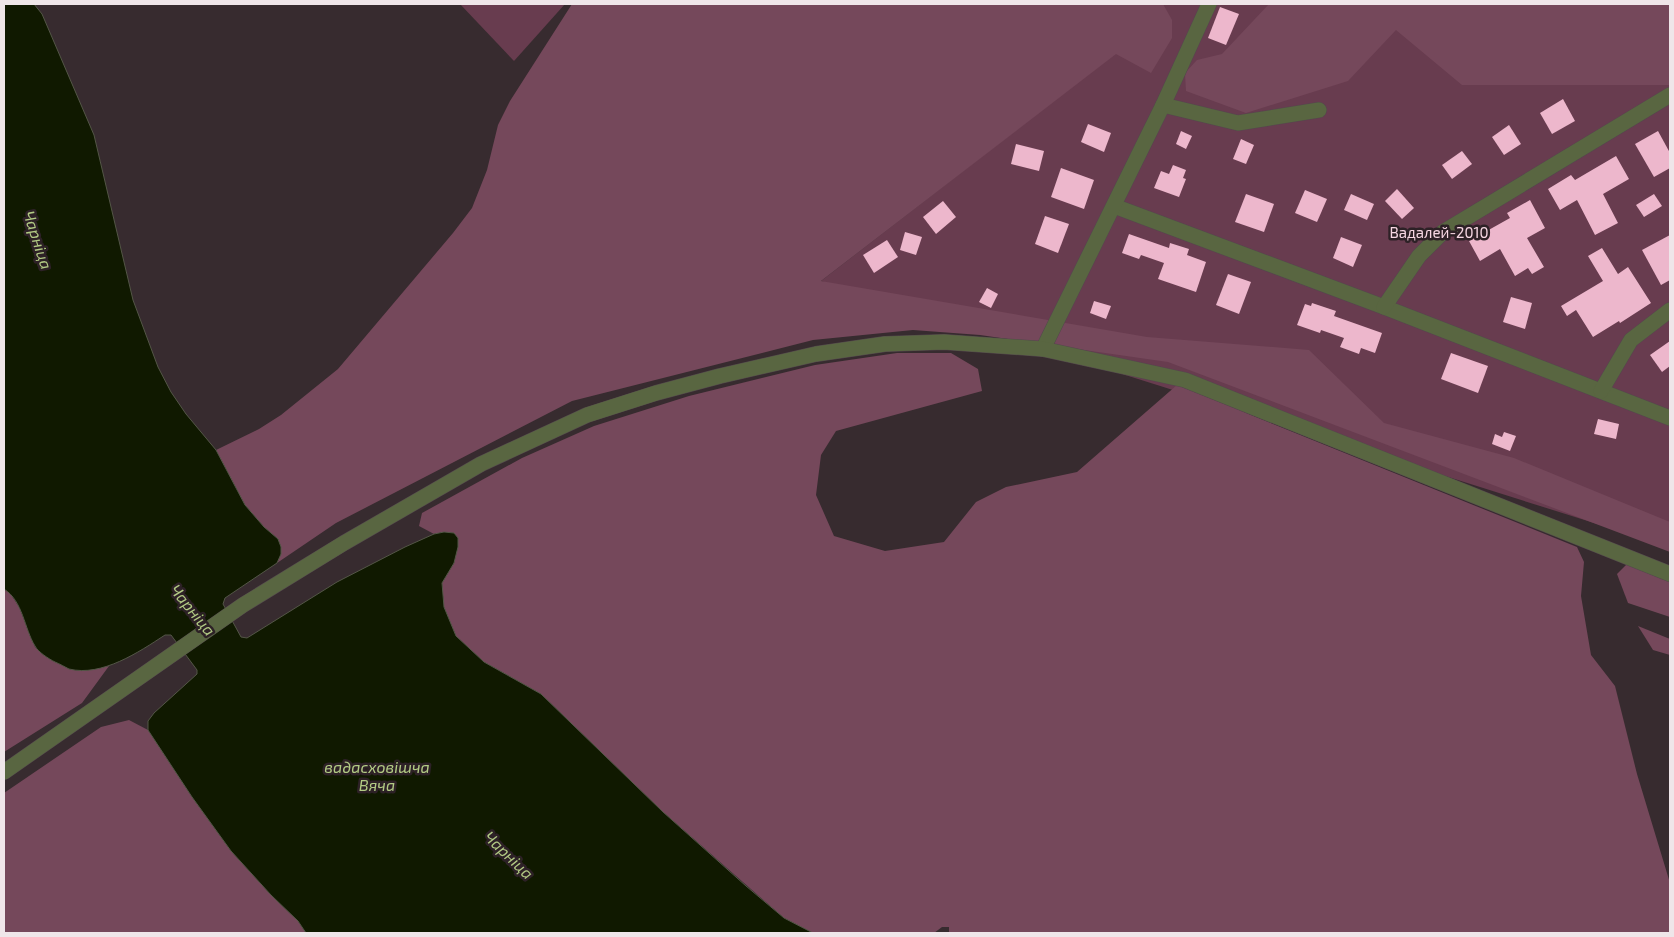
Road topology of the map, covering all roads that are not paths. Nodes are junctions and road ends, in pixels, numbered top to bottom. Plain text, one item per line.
1 (1209, 4) edge
2 (1670, 95) edge
3 (1163, 105) junction
4 (1319, 110) dead end
5 (1114, 206) junction
6 (1384, 307) junction
7 (1670, 310) edge
8 (1043, 349) junction
9 (1601, 391) junction
10 (1670, 418) edge
11 (1670, 574) edge
12 (4, 772) edge

1 - 3 street
2 - 6 street
3 - 4 street
3 - 5 street
5 - 6 street
5 - 8 street
6 - 9 street
7 - 9 street
8 - 11 street
8 - 12 street
9 - 10 street

